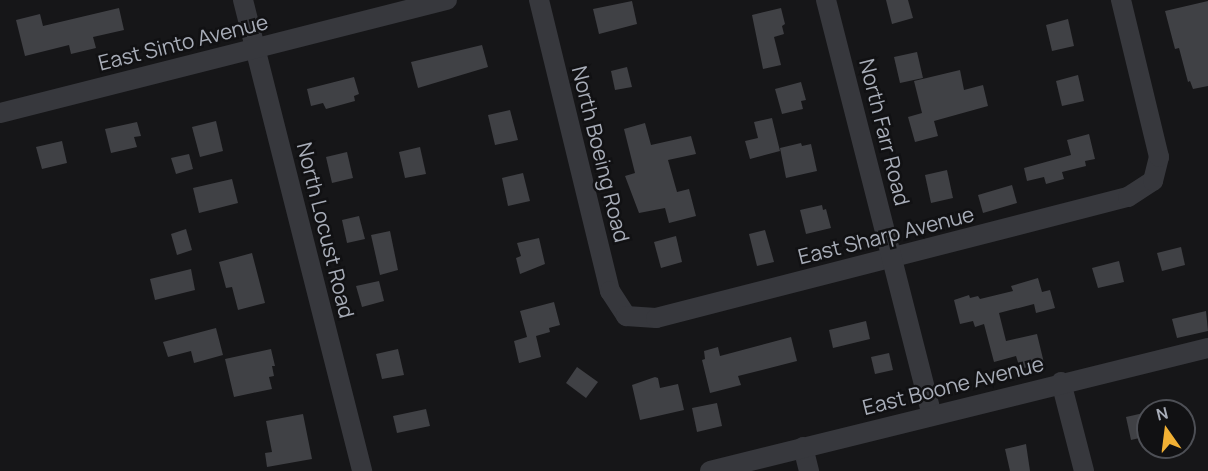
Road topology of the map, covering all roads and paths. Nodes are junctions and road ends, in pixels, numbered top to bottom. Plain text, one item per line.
1 (243, 0) edge
2 (447, 0) edge
3 (539, 0) edge
4 (826, 0) edge
5 (1121, 0) edge
6 (255, 48) junction
7 (0, 113) edge
8 (893, 259) junction
9 (626, 316) joint
10 (1208, 348) edge
11 (1061, 382) junction
12 (932, 415) junction
13 (803, 447) junction
14 (362, 471) edge
15 (710, 471) edge
16 (809, 471) edge
17 (1084, 471) edge

1 - 6 street, North Locust Road
2 - 6 street, East Sinto Avenue
3 - 9 street, North Boeing Road
4 - 8 street, North Farr Road
5 - 8 street, East Sharp Avenue
6 - 7 street, East Sinto Avenue
6 - 14 street, North Locust Road
8 - 9 street, East Sharp Avenue
8 - 12 street, North Farr Road
10 - 11 street, East Boone Avenue
11 - 12 street, East Boone Avenue
11 - 17 street
12 - 13 street, East Boone Avenue
13 - 15 street, East Boone Avenue
13 - 16 street

